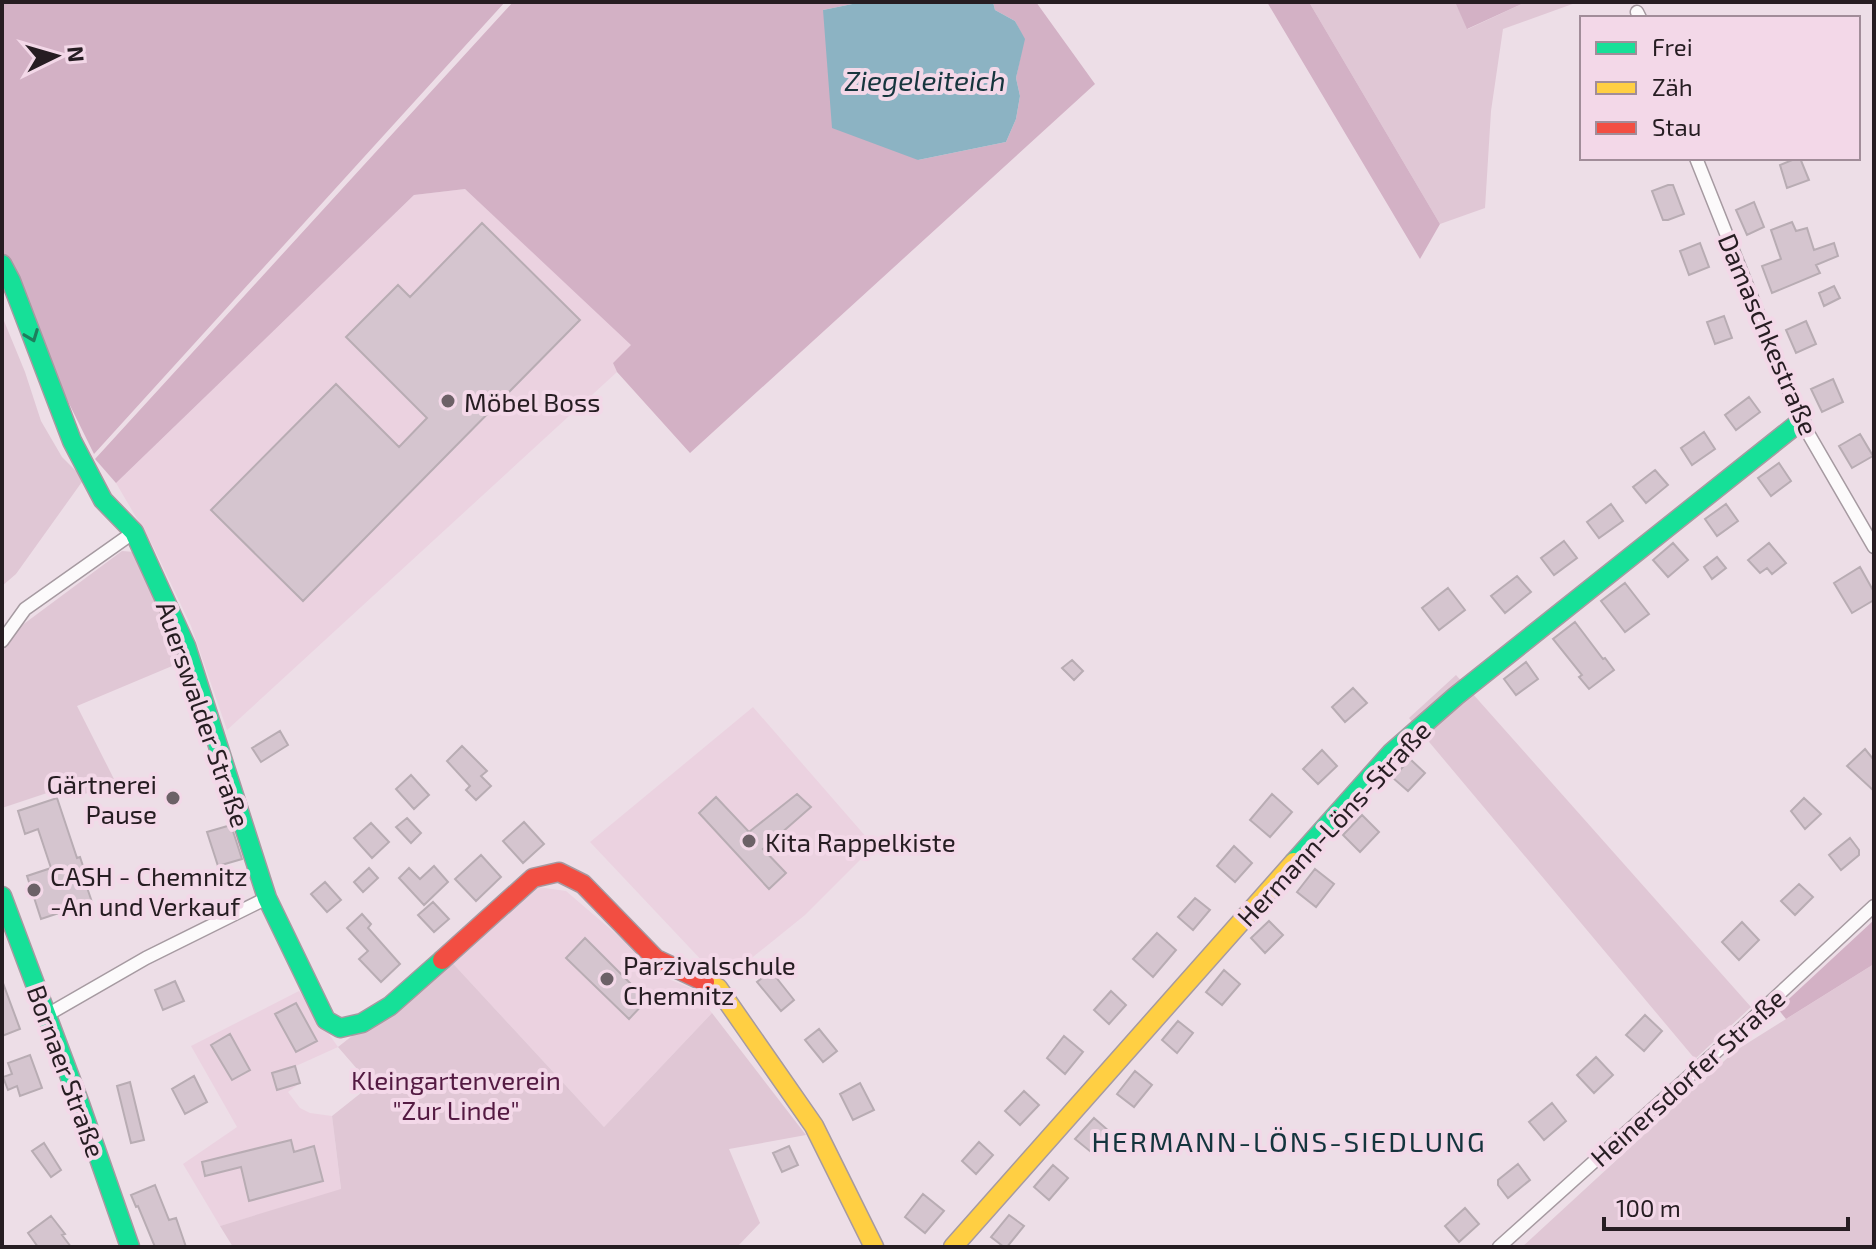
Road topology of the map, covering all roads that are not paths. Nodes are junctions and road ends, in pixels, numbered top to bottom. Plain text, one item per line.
1 (1697, 160) edge
2 (2, 264) edge
3 (1801, 421) junction
4 (134, 532) junction
5 (1874, 547) edge
6 (2, 641) edge
7 (2, 896) edge
8 (267, 898) junction
9 (1874, 906) edge
10 (47, 1015) junction
11 (130, 1247) edge
12 (874, 1247) edge
13 (953, 1247) edge
14 (1499, 1247) edge

1 - 3 street, Damaschkestraße
2 -> 4 street, Auerswalder Straße
3 - 5 street, Damaschkestraße
3 - 13 street, Hermann-Löns-Straße
4 - 6 street
4 - 8 street, Auerswalder Straße
7 - 10 street, Bornaer Straße
8 - 10 street
8 - 12 street, Auerswalder Straße
9 - 14 street, Heinersdorfer Straße
10 - 11 street, Bornaer Straße

